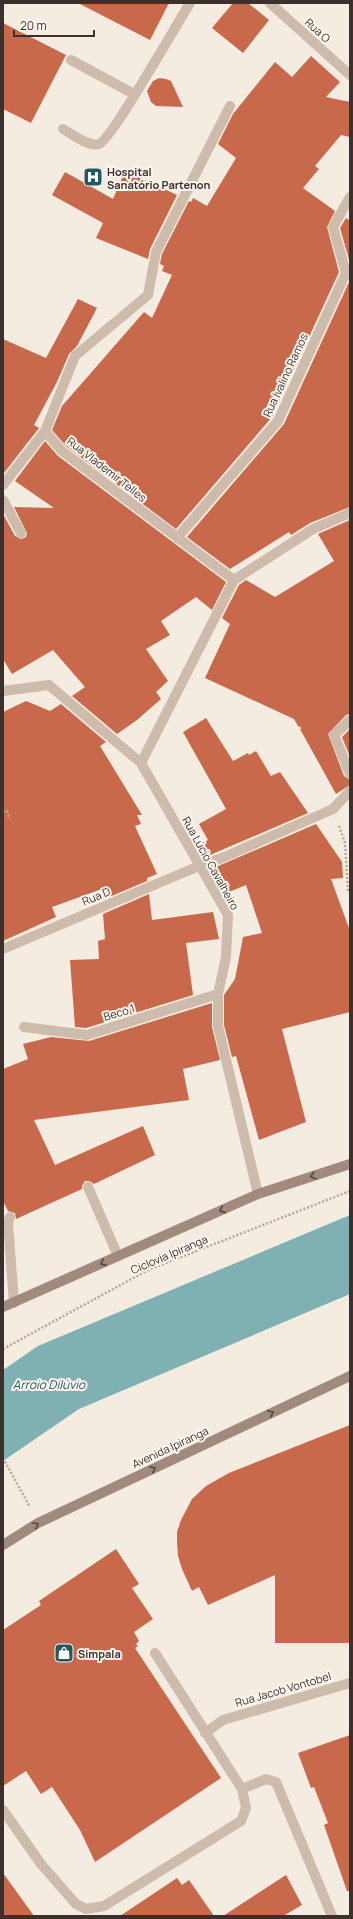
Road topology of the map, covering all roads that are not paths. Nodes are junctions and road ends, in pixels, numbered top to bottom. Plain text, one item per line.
1 (190, 3) edge
2 (270, 3) edge
3 (71, 60) dead end
4 (350, 75) edge
5 (134, 94) junction
6 (230, 106) dead end
7 (63, 129) dead end
8 (350, 197) edge
9 (45, 431) junction
10 (3, 486) edge
11 (3, 500) edge
12 (350, 513) edge
13 (21, 533) dead end
14 (177, 538) junction
15 (234, 580) junction
16 (3, 691) edge
17 (350, 720) edge
18 (141, 763) junction
19 (350, 774) edge
20 (350, 791) edge
21 (199, 866) junction
22 (3, 949) edge
23 (218, 994) junction
24 (24, 1027) dead end
25 (350, 1164) edge
26 (88, 1187) dead end
27 (258, 1194) junction
28 (10, 1217) dead end
29 (118, 1256) junction
30 (14, 1303) junction
31 (3, 1308) edge
32 (350, 1376) edge
33 (3, 1545) edge
34 (155, 1653) dead end
35 (350, 1683) edge
36 (206, 1733) junction
37 (242, 1789) junction
38 (3, 1810) edge
39 (332, 1916) edge

1 - 5 street
2 - 4 street, Rua O
3 - 5 street
5 - 7 street
6 - 9 street
8 - 14 street, Rua Ivalino Ramos
9 - 10 street
9 - 14 street, Rua Vlademir Telles
11 - 13 street
12 - 15 street
14 - 15 street, Rua Vlademir Telles
15 - 18 street
16 - 18 street, Rua Lúcio Cavalheiro
17 - 19 street
18 - 21 street, Rua Lúcio Cavalheiro
20 - 21 street, Rua D
21 - 22 street, Rua D
21 - 23 street, Rua Lúcio Cavalheiro
23 - 24 street, Beco 1
23 - 27 street, Rua Lúcio Cavalheiro
25 -> 27 main road
26 - 29 street
27 -> 29 main road
28 - 30 street
29 -> 30 main road
30 - 31 main road
33 -> 32 main road, Avenida Ipiranga
34 - 36 street
35 - 36 street, Rua Jacob Vontobel
36 - 37 street
37 - 38 street
37 - 39 street

